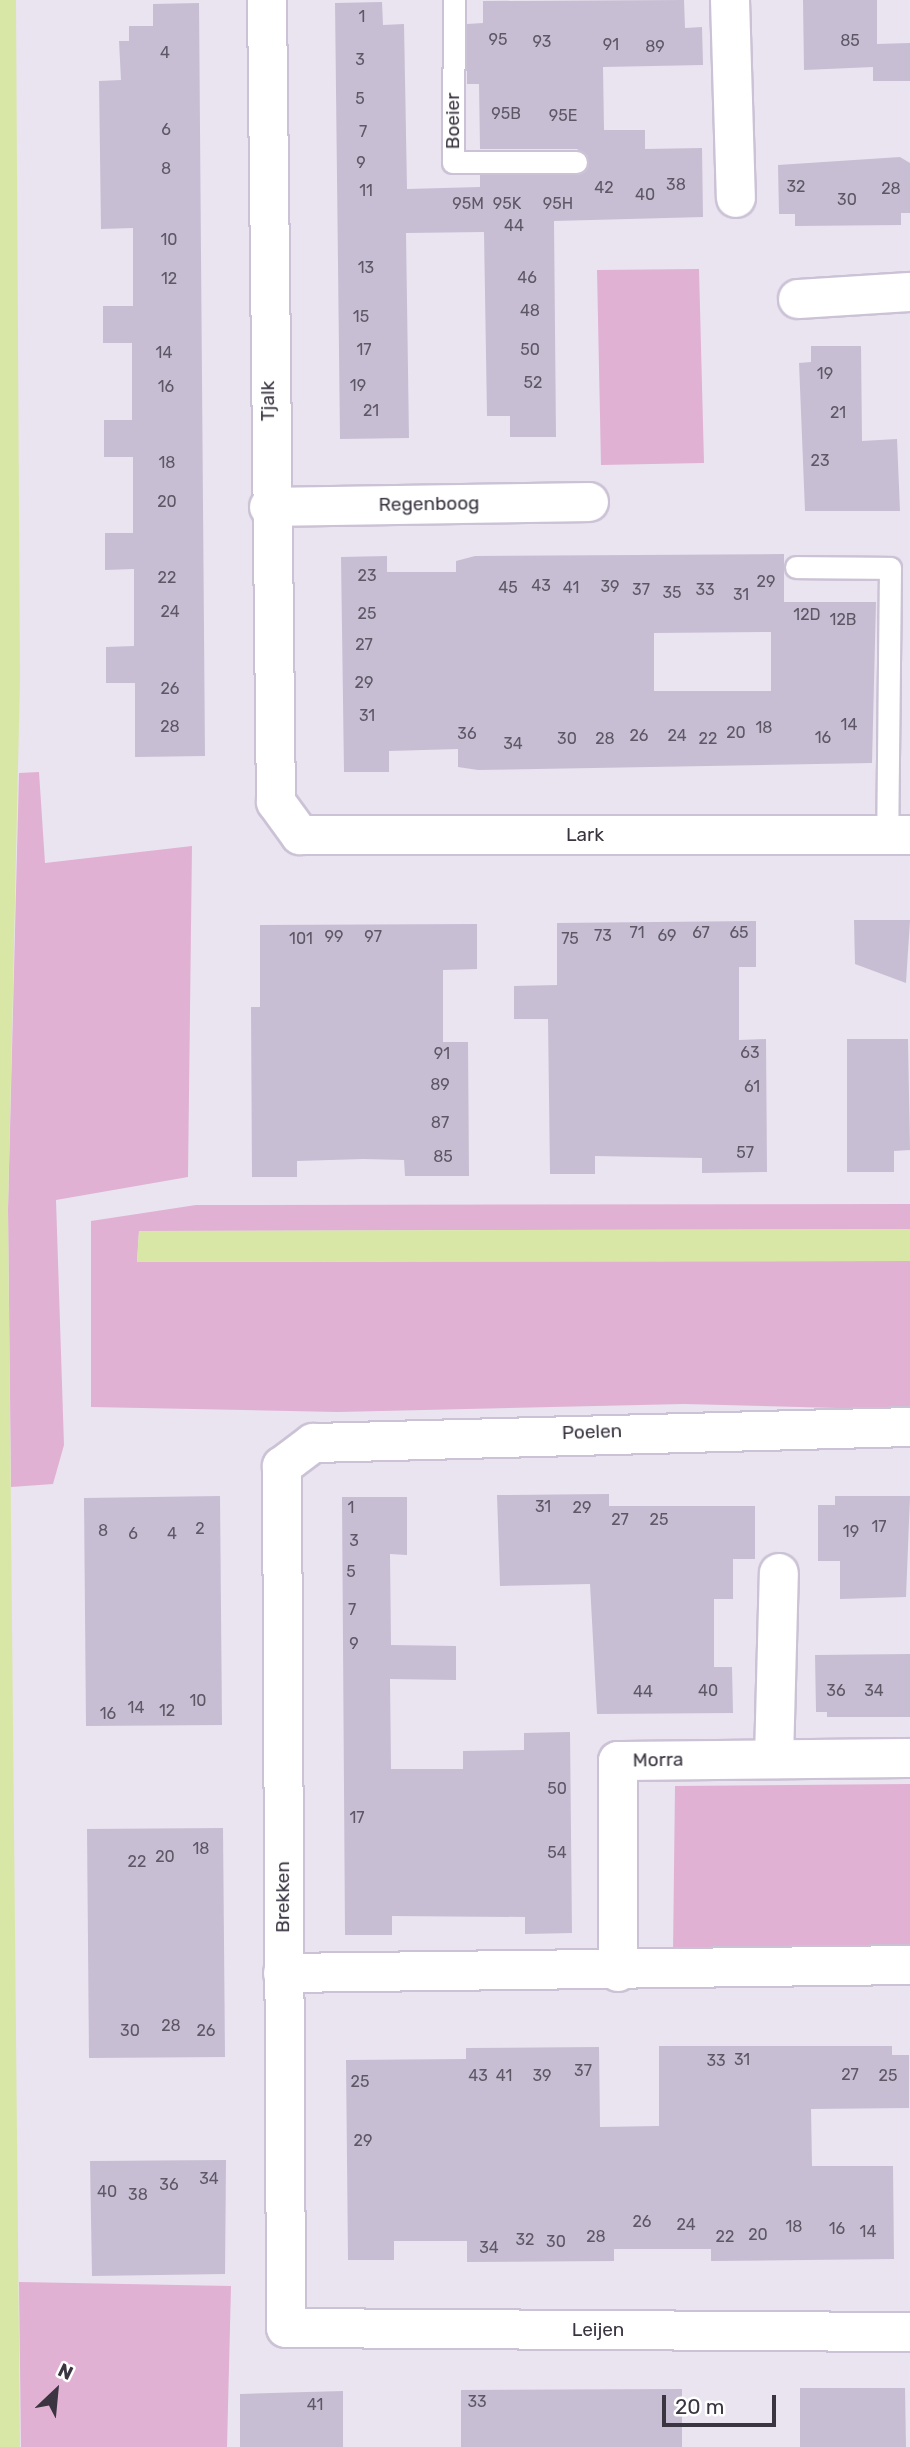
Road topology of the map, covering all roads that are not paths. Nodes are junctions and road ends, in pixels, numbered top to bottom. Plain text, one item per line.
1 (267, 0) edge
2 (454, 0) edge
3 (730, 0) edge
4 (576, 162) dead end
5 (736, 198) dead end
6 (910, 292) edge
7 (798, 299) dead end
8 (589, 502) dead end
9 (269, 507) junction
10 (796, 567) dead end
11 (276, 802) joint
12 (898, 835) edge
13 (910, 1427) edge
14 (282, 1466) joint
15 (779, 1573) dead end
16 (910, 1758) edge
17 (774, 1759) junction
18 (910, 1965) edge
19 (618, 1972) junction
20 (283, 1973) junction
21 (286, 2328) joint
22 (910, 2332) edge

1 - 9 street, Tjalk
2 - 4 lane, Boeier
3 - 5 street
6 - 7 street
8 - 9 street, Regenboog
9 - 11 street, Tjalk
10 - 12 lane
11 - 12 street, Lark
13 - 14 street, Poelen
14 - 20 street, Brekken
15 - 17 street
16 - 17 street, Morra
17 - 19 street, Morra
18 - 19 street
19 - 20 street
20 - 21 street, Brekken
21 - 22 street, Leijen

